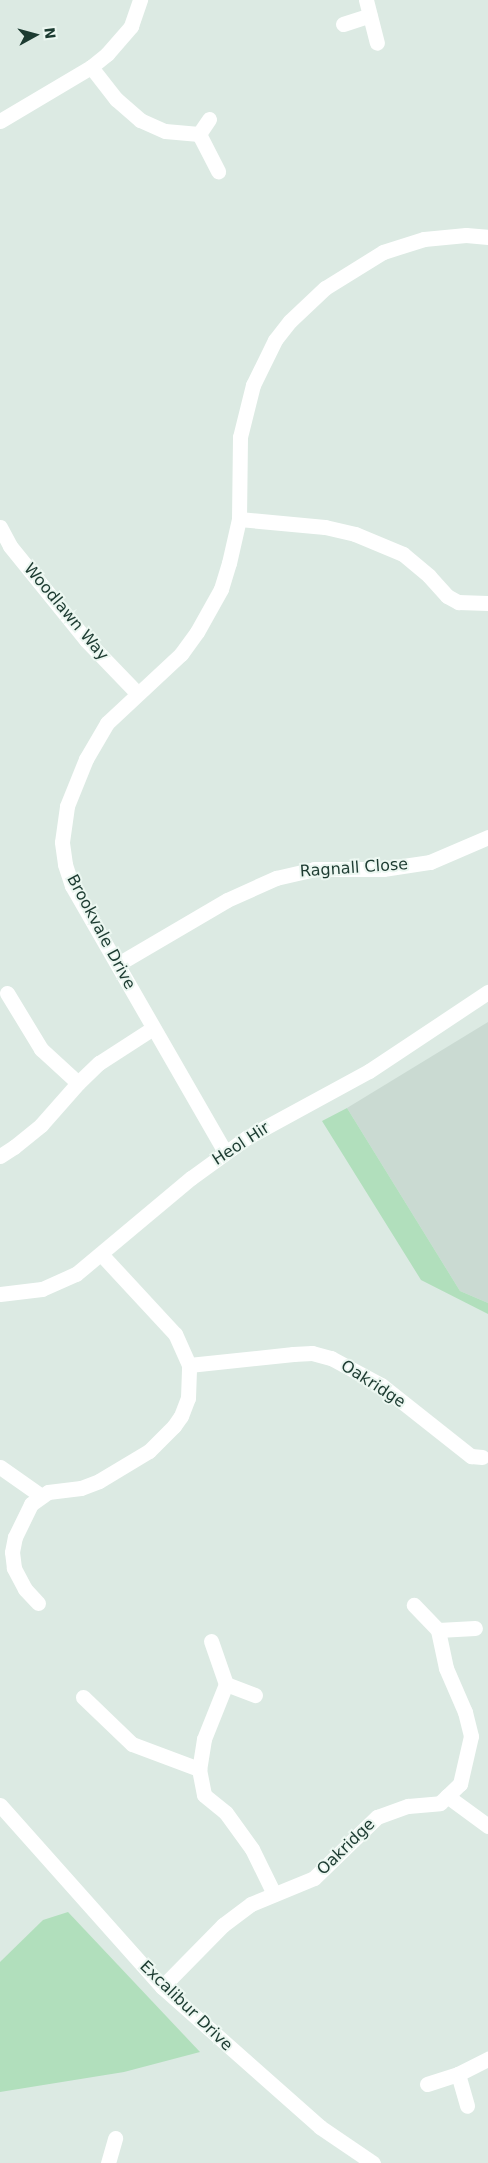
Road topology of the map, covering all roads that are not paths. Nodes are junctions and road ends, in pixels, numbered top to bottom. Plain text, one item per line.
1 (140, 0) edge
2 (366, 0) edge
3 (370, 15) junction
4 (343, 24) dead end
5 (377, 43) dead end
6 (91, 67) junction
7 (209, 118) dead end
8 (0, 121) edge
9 (199, 134) junction
10 (218, 171) dead end
11 (488, 237) edge
12 (239, 519) junction
13 (0, 527) edge
14 (488, 603) edge
15 (137, 693) junction
16 (488, 838) edge
17 (118, 964) junction
18 (488, 992) edge
19 (6, 993) dead end
20 (153, 1028) junction
21 (78, 1083) junction
22 (225, 1152) junction
23 (0, 1156) edge
24 (101, 1254) junction
25 (0, 1294) edge
26 (189, 1365) junction
27 (482, 1457) dead end
28 (0, 1467) edge
29 (40, 1495) junction
30 (38, 1603) dead end
31 (414, 1606) dead end
32 (475, 1628) dead end
33 (438, 1630) junction
34 (211, 1641) dead end
35 (226, 1684) junction
36 (254, 1695) dead end
37 (83, 1697) dead end
38 (198, 1769) junction
39 (447, 1796) junction
40 (0, 1805) edge
41 (488, 1826) edge
42 (274, 1894) junction
43 (162, 1987) junction
44 (488, 2059) edge
45 (458, 2074) junction
46 (427, 2084) dead end
47 (467, 2106) dead end
48 (115, 2138) dead end
49 (108, 2163) edge
50 (372, 2163) edge

1 - 6 street
2 - 3 street
3 - 4 street
3 - 5 street
6 - 8 street
6 - 9 street
7 - 9 street
9 - 10 street
11 - 12 street, Brookvale Drive
12 - 14 street
12 - 15 street, Brookvale Drive
13 - 15 street, Woodlawn Way
15 - 17 street, Brookvale Drive
16 - 17 street, Ragnall Close
17 - 20 street, Brookvale Drive
18 - 22 street, Heol Hir
19 - 21 street
20 - 21 street
20 - 22 street, Brookvale Drive
21 - 23 street
22 - 24 street, Heol Hir
24 - 25 street, Heol Hir
24 - 26 street
26 - 27 street, Oakridge
26 - 29 street
28 - 29 street
29 - 30 street
31 - 33 street
32 - 33 street
33 - 39 street
34 - 35 street
35 - 36 street
35 - 38 street
37 - 38 street
38 - 42 street
39 - 41 street
39 - 42 street, Oakridge
40 - 43 street, Excalibur Drive
42 - 43 street, Oakridge
43 - 50 street, Excalibur Drive
44 - 45 street
45 - 46 street
45 - 47 street
48 - 49 street

